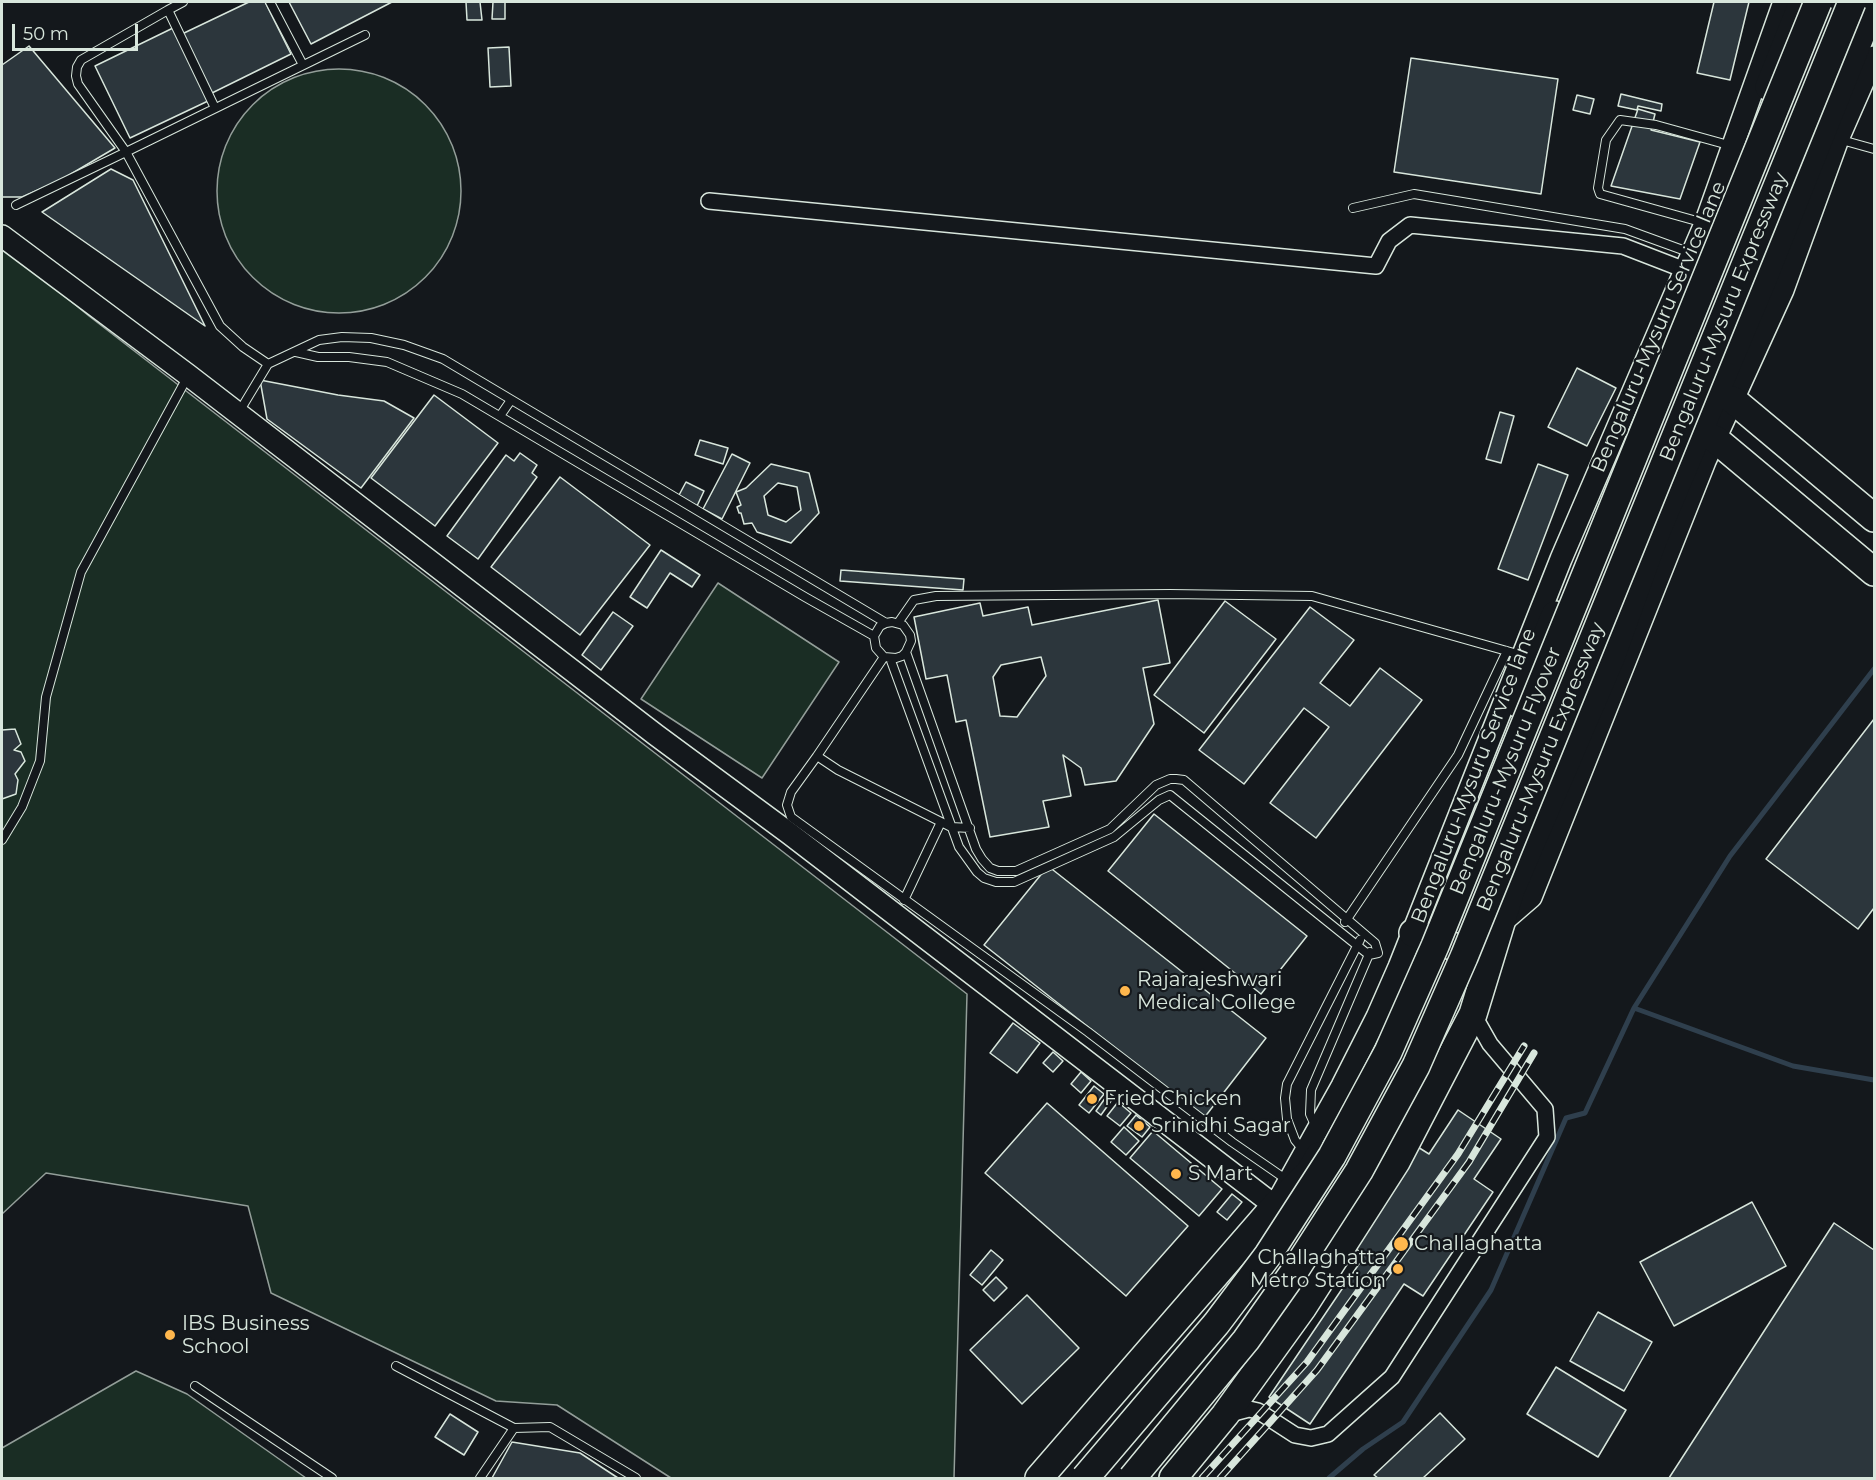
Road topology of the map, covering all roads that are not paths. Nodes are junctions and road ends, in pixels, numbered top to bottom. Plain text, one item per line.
1 (183, 2) edge
2 (270, 2) edge
3 (1784, 2) edge
4 (1803, 2) edge
5 (1818, 2) edge
6 (1852, 2) edge
7 (1874, 2) edge
8 (168, 10) junction
9 (365, 35) dead end
10 (1875, 57) edge
11 (303, 65) junction
12 (215, 108) junction
13 (1838, 139) junction
14 (1734, 146) junction
15 (1875, 149) edge
16 (126, 152) junction
17 (709, 201) dead end
18 (16, 205) dead end
19 (1353, 208) dead end
20 (1705, 224) junction
21 (2, 236) edge
22 (1688, 262) junction
23 (296, 352) junction
24 (268, 364) junction
25 (188, 375) junction
26 (511, 400) junction
27 (1733, 400) junction
28 (238, 414) junction
29 (500, 417) junction
30 (1715, 439) junction
31 (1875, 518) edge
32 (1875, 572) edge
33 (898, 622) junction
34 (886, 623) junction
35 (874, 636) junction
36 (906, 652) junction
37 (1514, 653) junction
38 (887, 657) junction
39 (818, 756) junction
40 (941, 822) junction
41 (951, 827) junction
42 (970, 828) junction
43 (1110, 828) junction
44 (1114, 837) junction
45 (2, 840) edge
46 (904, 900) junction
47 (1346, 920) junction
48 (1501, 923) junction
49 (1341, 930) junction
50 (1362, 934) junction
51 (1419, 935) junction
52 (1358, 944) junction
53 (1369, 955) junction
54 (1490, 958) junction
55 (1473, 1014) junction
56 (1317, 1131) junction
57 (1305, 1152) junction
58 (1289, 1181) junction
59 (1275, 1206) junction
60 (396, 1366) dead end
61 (195, 1386) dead end
62 (1225, 1415) junction
63 (514, 1428) junction
64 (332, 1479) edge
65 (480, 1479) edge
66 (636, 1479) edge
67 (1039, 1479) edge
68 (1085, 1479) edge
69 (1132, 1479) edge
70 (1173, 1479) edge

1 - 8 lane
2 - 11 lane
3 - 14 street, Bengaluru-Mysuru Service lane
4 - 51 highway
5 - 68 highway, Bengaluru-Mysuru Flyover, bridge
6 - 69 highway, Bengaluru-Mysuru Expressway, bridge
7 - 48 highway, Bengaluru-Mysuru Expressway
8 - 12 lane
8 - 16 lane
9 - 11 lane
10 - 13 street, Bengaluru-Mysuru Expressway
11 - 12 lane
12 - 16 lane
13 - 15 lane
13 - 27 street, Bengaluru-Mysuru Expressway
14 - 20 street, Bengaluru-Mysuru Service lane
14 - 20 lane
16 - 18 lane
16 - 24 lane
17 - 22 street
19 - 22 lane
20 - 22 street, Bengaluru-Mysuru Service lane
21 - 25 street
22 - 37 street, Bengaluru-Mysuru Service lane
23 - 24 lane
23 - 26 lane
23 - 29 lane
24 - 28 lane
25 - 28 street
25 - 45 lane
26 - 29 lane
26 - 34 lane
27 - 30 street, Bengaluru-Mysuru Expressway
27 - 31 highway
28 - 59 street
29 - 35 lane
30 - 32 highway
30 - 48 street, Bengaluru-Mysuru Expressway
33 - 34 lane
33 - 36 lane
33 - 37 lane
34 - 35 lane
35 - 38 lane
36 - 38 lane
36 - 42 lane
37 - 47 lane
37 - 51 street, Bengaluru-Mysuru Service lane
38 - 39 lane
38 - 41 lane
39 - 40 lane
39 - 46 lane
40 - 41 lane
40 - 46 lane
41 - 42 lane
41 - 44 lane
42 - 43 lane
43 - 44 lane
43 - 47 lane
44 - 49 lane
46 - 58 lane
47 - 49 lane
47 - 50 lane
48 - 54 highway, Bengaluru-Mysuru Expressway
49 - 52 lane
50 - 52 lane
50 - 53 lane
51 - 54 highway
51 - 56 street, Bengaluru-Mysuru Service lane
51 - 59 highway
52 - 53 lane
52 - 57 lane
53 - 56 lane
54 - 55 highway, Bengaluru-Mysuru Expressway
55 - 62 highway, Bengaluru-Mysuru Expressway
55 - 62 street
56 - 57 street, Bengaluru-Mysuru Service lane
57 - 58 street, Bengaluru-Mysuru Service lane
58 - 59 street, Bengaluru-Mysuru Service lane
59 - 67 highway, Bengaluru-Mysuru Service lane
60 - 63 lane
61 - 64 lane
62 - 70 highway, Bengaluru-Mysuru Expressway
63 - 65 lane
63 - 66 lane

